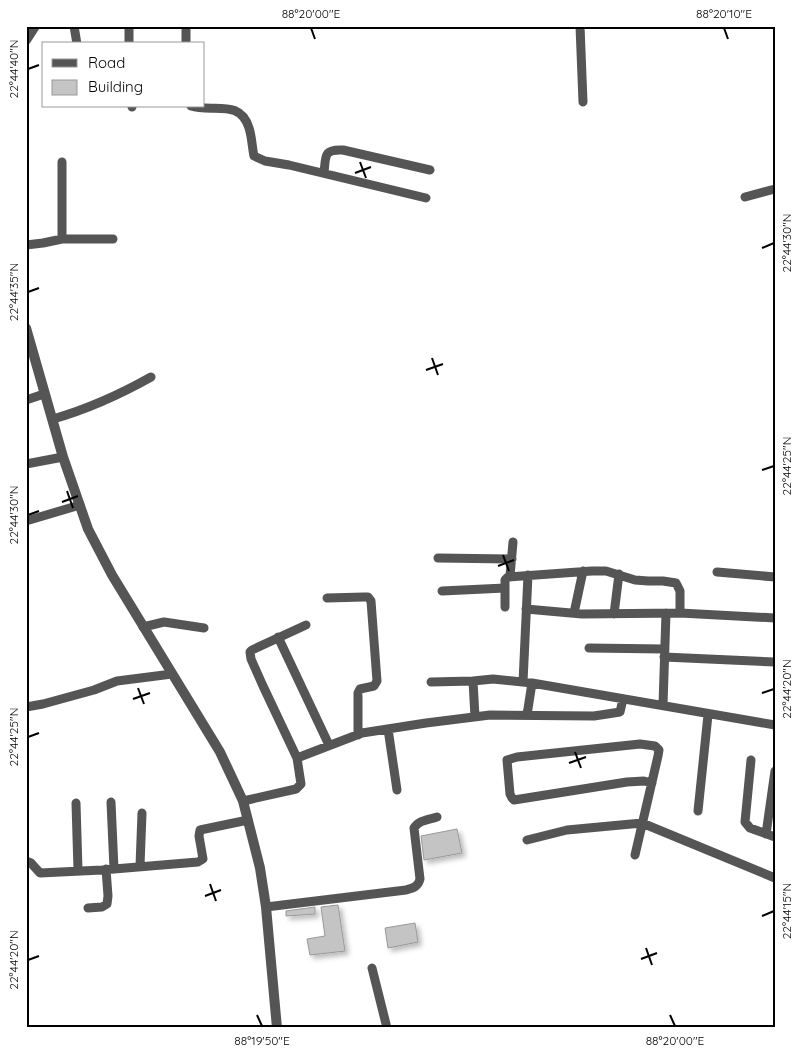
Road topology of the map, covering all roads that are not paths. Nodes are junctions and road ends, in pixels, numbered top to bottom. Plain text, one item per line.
1 (35, 26) edge
2 (74, 26) edge
3 (128, 26) edge
4 (186, 26) edge
5 (580, 26) edge
6 (26, 40) edge
7 (77, 42) edge
8 (129, 42) edge
9 (186, 42) edge
10 (583, 102) dead end
11 (196, 108) edge
12 (62, 162) dead end
13 (430, 170) dead end
14 (324, 173) junction
15 (775, 189) edge
16 (745, 197) dead end
17 (426, 198) dead end
18 (62, 239) junction
19 (113, 239) dead end
20 (26, 245) edge
21 (26, 328) edge
22 (152, 377) dead end
23 (44, 394) junction
24 (26, 400) edge
25 (53, 419) junction
26 (63, 457) junction
27 (26, 464) edge
28 (80, 505) junction
29 (26, 521) edge
30 (513, 542) dead end
31 (438, 558) dead end
32 (512, 559) junction
33 (583, 571) junction
34 (717, 572) dead end
35 (619, 574) junction
36 (528, 575) junction
37 (510, 576) junction
38 (775, 577) edge
39 (505, 588) junction
40 (442, 591) dead end
41 (327, 598) dead end
42 (505, 607) dead end
43 (526, 609) junction
44 (574, 613) junction
45 (666, 613) junction
46 (680, 613) junction
47 (614, 614) junction
48 (775, 618) edge
49 (306, 625) dead end
50 (142, 627) junction
51 (204, 628) dead end
52 (278, 637) junction
53 (589, 648) dead end
54 (664, 653) junction
55 (775, 662) edge
56 (172, 674) junction
57 (473, 681) junction
58 (431, 682) dead end
59 (527, 683) junction
60 (623, 699) junction
61 (663, 705) junction
62 (26, 707) edge
63 (527, 715) junction
64 (708, 715) junction
65 (475, 716) junction
66 (775, 726) edge
67 (388, 729) junction
68 (358, 734) junction
69 (329, 745) junction
70 (297, 758) junction
71 (751, 760) dead end
72 (775, 771) edge
73 (652, 783) junction
74 (397, 790) dead end
75 (243, 801) junction
76 (111, 802) dead end
77 (76, 803) dead end
78 (698, 811) dead end
79 (142, 813) dead end
80 (437, 817) dead end
81 (248, 820) junction
82 (642, 823) junction
83 (771, 836) edge
84 (527, 840) dead end
85 (635, 855) dead end
86 (26, 861) edge
87 (140, 866) junction
88 (110, 869) junction
89 (78, 870) junction
90 (775, 878) edge
91 (266, 907) junction
92 (88, 908) dead end
93 (372, 968) dead end
94 (277, 1028) edge
95 (388, 1028) edge

1 - 6 street
2 - 7 street
3 - 8 street
4 - 9 street
5 - 10 street
11 - 14 street
12 - 18 street
13 - 14 street
14 - 17 street
15 - 16 street
18 - 19 street
18 - 20 street
21 - 23 street
22 - 25 street
23 - 24 street
23 - 25 street
25 - 26 street
26 - 27 street
26 - 28 street
28 - 29 street
28 - 50 street
30 - 32 street
31 - 32 street
32 - 37 street
33 - 35 street
33 - 36 street
33 - 44 street
34 - 38 street
35 - 46 street
35 - 47 street
36 - 37 street
36 - 43 street
37 - 39 street
39 - 40 street
39 - 42 street
41 - 68 street
43 - 44 street
43 - 59 street
44 - 47 street
45 - 46 street
45 - 47 street
45 - 54 street
46 - 48 street
49 - 52 street
50 - 51 street
50 - 56 street
52 - 69 street
52 - 70 street
53 - 54 street
54 - 55 street
54 - 61 street
56 - 62 street
56 - 75 street
57 - 58 street
57 - 59 street
57 - 65 street
59 - 60 street
59 - 63 street
60 - 61 street
60 - 63 street
61 - 64 street
63 - 65 street
64 - 66 street
64 - 78 street
65 - 67 street
67 - 68 street
67 - 74 street
68 - 69 street
69 - 70 street
70 - 75 street
71 - 83 street
72 - 83 street
73 - 73 street
73 - 82 street
75 - 81 street
76 - 88 street
77 - 89 street
79 - 87 street
80 - 91 street
81 - 87 street
81 - 91 street
82 - 84 street
82 - 85 street
82 - 90 street
86 - 89 street
87 - 88 street
88 - 89 street
88 - 92 street
91 - 94 street
93 - 95 street

